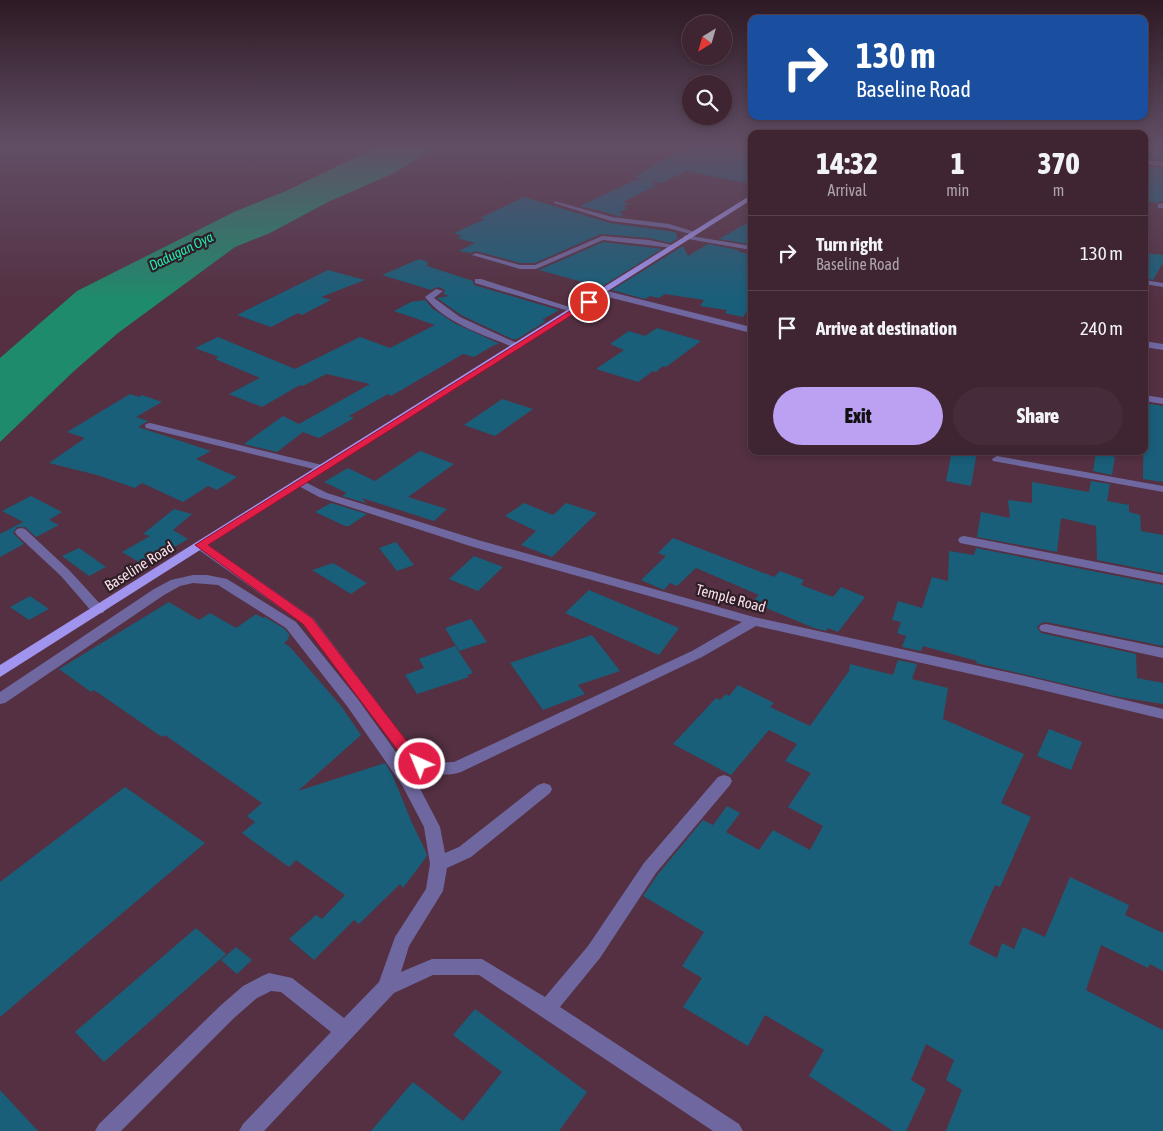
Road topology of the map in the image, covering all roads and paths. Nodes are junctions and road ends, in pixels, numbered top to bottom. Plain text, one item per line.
1 (748, 199) edge
2 (556, 202) dead end
3 (691, 235) junction
4 (673, 246) junction
5 (748, 247) edge
6 (476, 255) dead end
7 (478, 281) dead end
8 (1148, 283) edge
9 (1163, 285) edge
10 (439, 291) dead end
11 (603, 293) junction
12 (575, 310) junction
13 (748, 329) edge
14 (1148, 344) edge
15 (518, 346) junction
16 (1163, 346) edge
17 (1148, 399) edge
18 (1163, 401) edge
19 (150, 426) dead end
20 (997, 459) dead end
21 (322, 468) junction
22 (299, 482) junction
23 (1163, 489) edge
24 (20, 532) dead end
25 (964, 540) dead end
26 (200, 545) junction
27 (1163, 579) edge
28 (98, 610) junction
29 (754, 621) junction
30 (1046, 628) dead end
31 (1163, 653) edge
32 (0, 672) edge
33 (0, 699) edge
34 (1163, 714) edge
35 (724, 781) dead end
36 (544, 789) dead end
37 (439, 864) junction
38 (387, 987) junction
39 (547, 1009) junction
40 (345, 1031) junction
41 (106, 1131) edge
42 (250, 1131) edge
43 (732, 1131) edge

1 - 3 main road, Baseline Road
2 - 3 street
3 - 4 main road, Baseline Road
3 - 5 street
4 - 6 street
4 - 11 main road, Baseline Road
7 - 12 street
8 - 9 street
10 - 15 street
11 - 12 main road, Baseline Road
11 - 13 street
12 - 15 main road, Baseline Road
14 - 16 street
15 - 21 main road, Baseline Road
17 - 18 street
19 - 21 street
20 - 23 street
21 - 22 main road, Baseline Road
22 - 26 main road, Baseline Road
22 - 29 street, Temple Road
24 - 28 street
25 - 27 street
26 - 28 main road, Baseline Road
26 - 29 street
28 - 32 main road, Baseline Road
29 - 34 street, Temple Road
30 - 31 street
33 - 37 street
35 - 39 street
36 - 37 street
37 - 38 street
38 - 39 street
38 - 40 street
39 - 43 street
40 - 41 street
40 - 42 street

